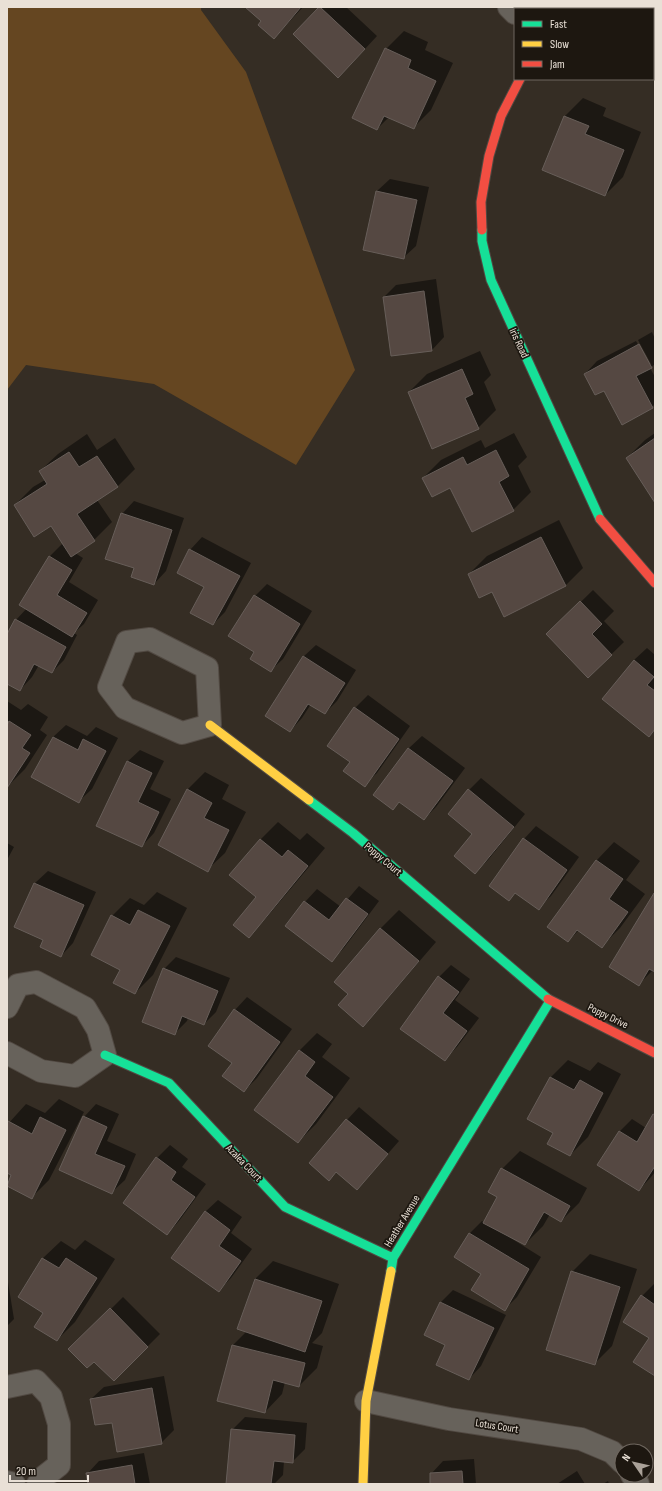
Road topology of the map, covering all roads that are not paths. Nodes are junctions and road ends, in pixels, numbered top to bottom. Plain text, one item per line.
1 (519, 80) edge
2 (655, 583) edge
3 (210, 725) junction
4 (550, 1000) junction
5 (7, 1007) edge
6 (655, 1053) edge
7 (7, 1054) edge
8 (105, 1055) junction
9 (393, 1258) junction
10 (7, 1387) edge
11 (366, 1401) junction
12 (614, 1454) edge
13 (7, 1482) edge
14 (14, 1484) edge
15 (38, 1484) edge
16 (363, 1484) edge

1 - 2 street, Iris Road
3 - 3 street
3 - 4 street, Poppy Court
4 - 6 street, Poppy Drive
4 - 9 street, Heather Avenue
5 - 8 street
7 - 8 street
8 - 9 street, Azalea Court
9 - 11 street, Heather Avenue
10 - 15 street
11 - 12 street, Lotus Court
11 - 16 street, Heather Avenue
13 - 14 street

